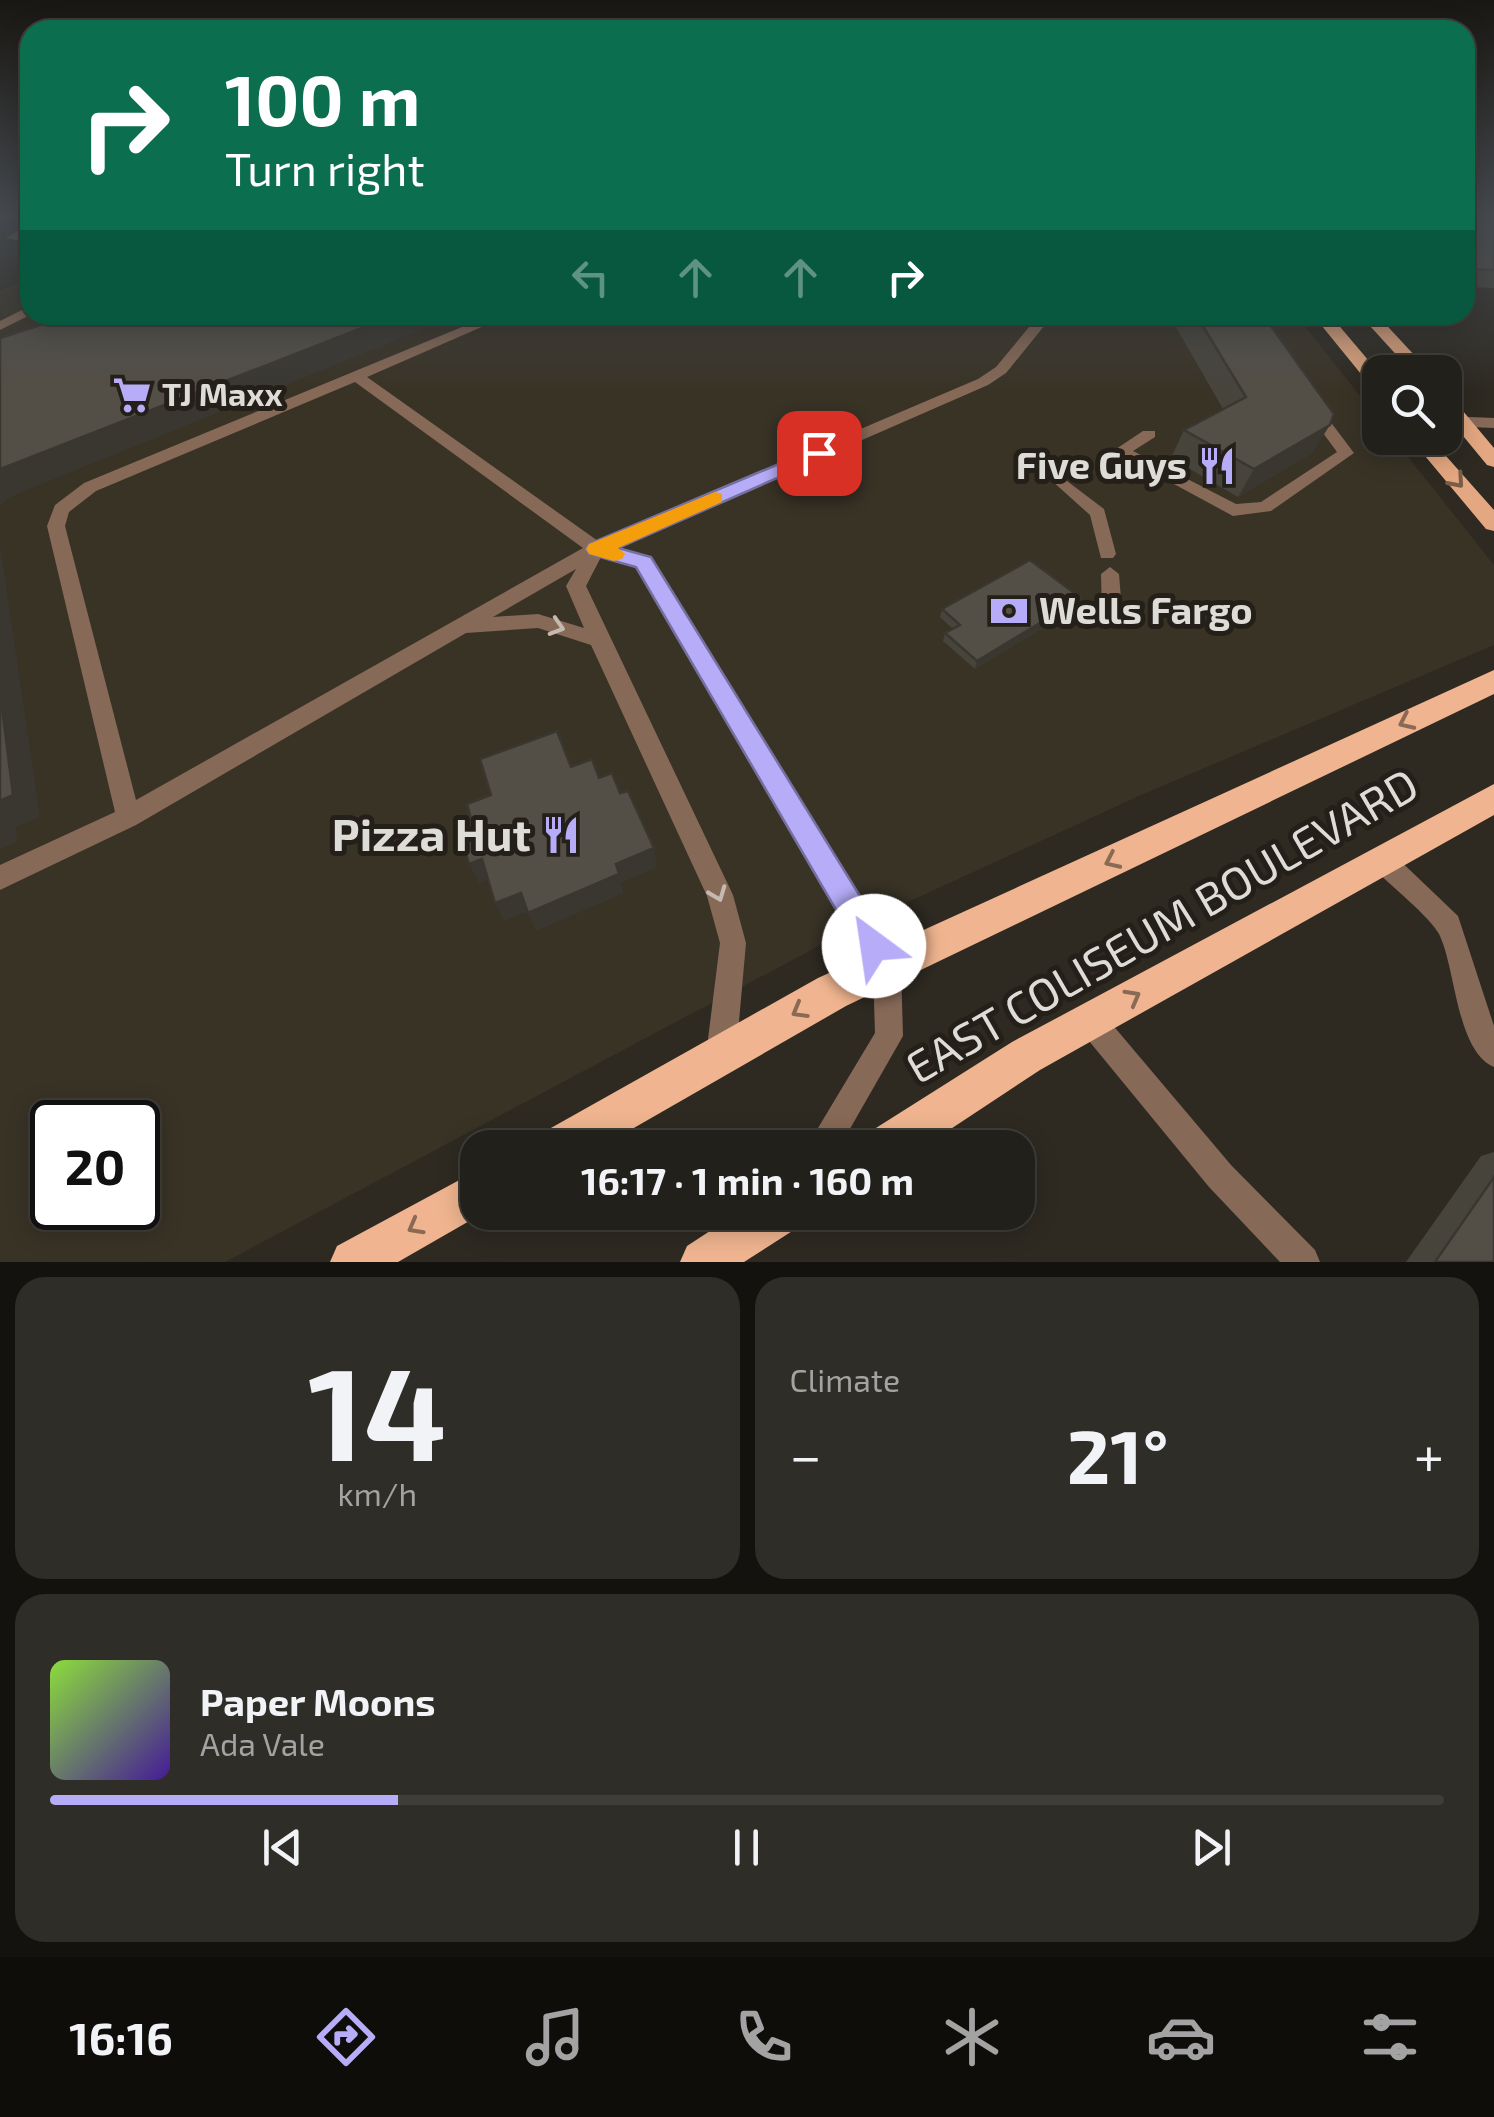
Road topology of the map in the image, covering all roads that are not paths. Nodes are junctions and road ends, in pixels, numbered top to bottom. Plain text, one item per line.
1 (478, 325) edge
2 (1038, 325) edge
3 (1329, 325) edge
4 (1377, 325) edge
5 (1405, 355) edge
6 (1362, 364) edge
7 (357, 376) junction
8 (1303, 394) edge
9 (1462, 422) edge
10 (1494, 423) edge
11 (1462, 431) edge
12 (1150, 434) dead end
13 (1435, 455) edge
14 (1494, 461) edge
15 (1059, 480) dead end
16 (1494, 524) edge
17 (596, 549) junction
18 (1112, 612) dead end
19 (460, 627) junction
20 (599, 640) junction
21 (1494, 681) edge
22 (1494, 798) edge
23 (128, 817) junction
24 (1382, 860) junction
25 (0, 878) edge
26 (886, 967) junction
27 (1090, 1020) junction
28 (1494, 1052) edge
29 (721, 1056) junction
30 (589, 1130) edge
31 (832, 1130) edge
32 (911, 1130) edge
33 (460, 1202) edge
34 (753, 1230) edge
35 (353, 1262) edge
36 (703, 1262) edge
37 (1303, 1262) edge

1 - 7 street
2 - 17 street
3 - 6 main road
4 - 5 main road
7 - 17 street
7 - 23 street
8 - 12 street
9 - 10 street
11 - 14 main road
13 -> 16 main road
15 - 18 street
17 - 19 street
17 - 20 street
17 - 26 street
19 -> 20 street
19 - 23 street
20 -> 29 street
21 -> 26 highway, EAST COLISEUM BOULEVARD
22 - 24 highway, EAST COLISEUM BOULEVARD
23 - 25 street
27 -> 24 highway, EAST COLISEUM BOULEVARD
24 - 28 street
26 -> 29 highway, EAST COLISEUM BOULEVARD
26 - 31 street
27 - 32 highway, EAST COLISEUM BOULEVARD
27 - 37 street
29 - 30 highway, EAST COLISEUM BOULEVARD
33 -> 35 highway
34 - 36 highway

